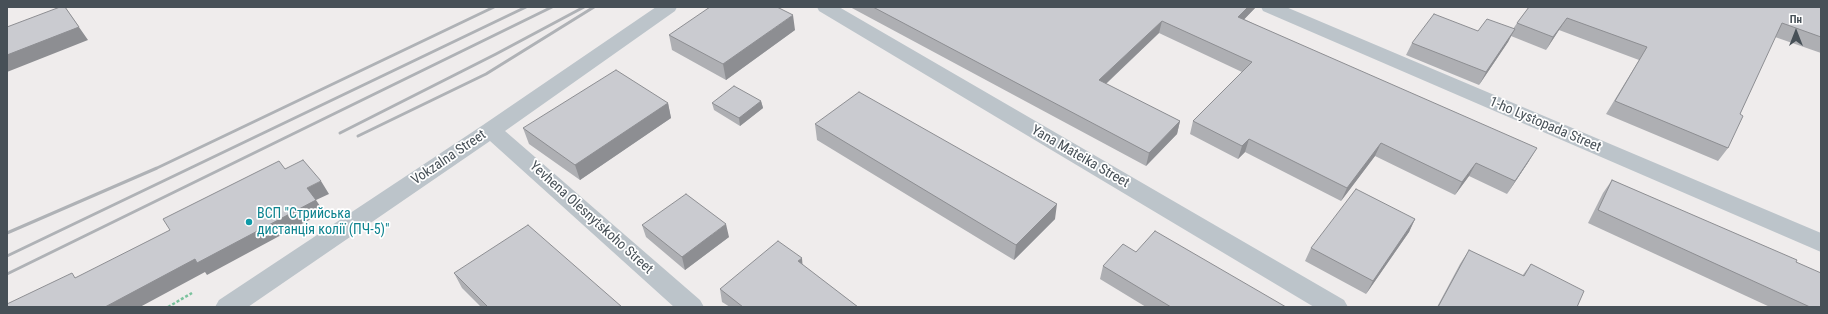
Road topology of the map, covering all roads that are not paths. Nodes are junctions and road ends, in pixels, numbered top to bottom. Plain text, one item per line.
1 (668, 7) edge
2 (826, 7) edge
3 (1270, 7) edge
4 (491, 130) junction
5 (1821, 243) edge
6 (228, 307) edge
7 (691, 307) edge
8 (1335, 307) edge

1 - 4 street, Vokzalna Street
2 - 8 street, Yana Mateika Street
3 - 5 street, 1-ho Lystopada Street
4 - 6 street, Vokzalna Street
4 - 7 street, Yevhena Olesnytskoho Street

